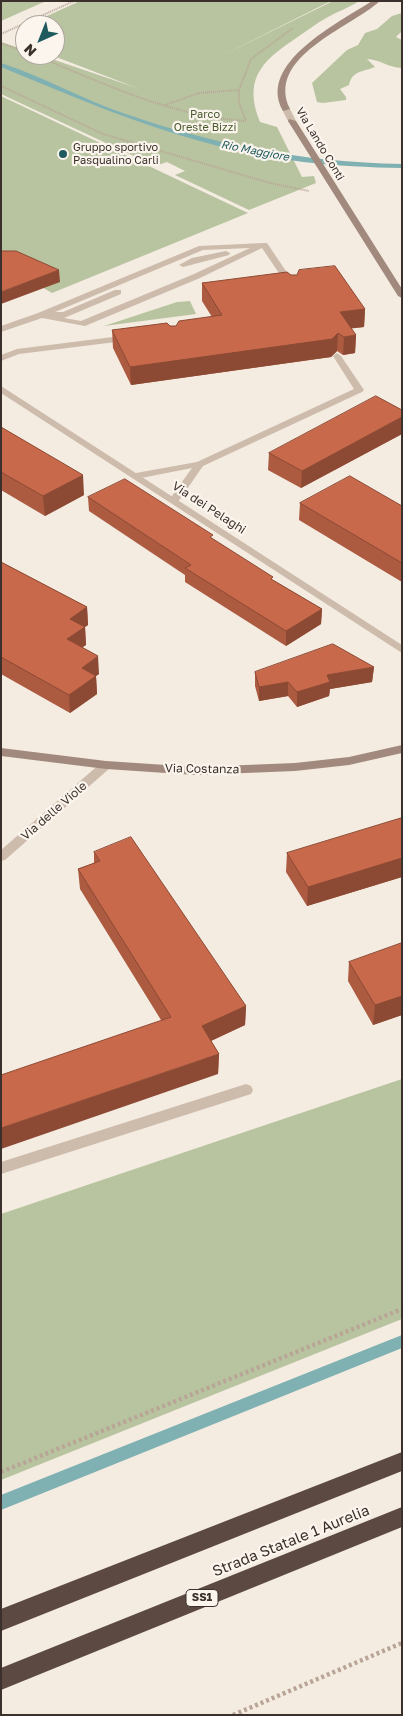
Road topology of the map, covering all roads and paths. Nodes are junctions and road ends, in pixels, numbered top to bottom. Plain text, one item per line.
1 (74, 1) edge
2 (377, 1) edge
3 (300, 24) dead end
4 (1, 34) edge
5 (1, 43) edge
6 (15, 48) edge
7 (59, 65) edge
8 (1, 86) edge
9 (239, 90) junction
10 (165, 105) junction
11 (310, 192) dead end
12 (264, 245) junction
13 (293, 289) edge
14 (402, 296) edge
15 (40, 315) junction
16 (1, 329) edge
17 (136, 337) edge
18 (337, 356) edge
19 (1, 358) edge
20 (1, 389) edge
21 (200, 464) junction
22 (136, 476) junction
23 (174, 500) junction
24 (402, 650) edge
25 (402, 749) edge
26 (1, 752) edge
27 (106, 765) junction
28 (1, 857) edge
29 (246, 1090) dead end
30 (1, 1168) edge
31 (402, 1309) edge
32 (402, 1461) edge
33 (1, 1472) edge
34 (402, 1517) edge
35 (1, 1620) edge
36 (402, 1643) edge
37 (1, 1679) edge
38 (233, 1715) edge

1 - 4 path
2 - 14 street, Via Lando Conti
3 - 9 path
5 - 6 path
7 - 10 path
8 - 11 path
9 - 10 path
9 - 10 path
12 - 13 street
12 - 15 street
12 - 15 street
15 - 16 street
17 - 19 street
18 - 21 street
20 - 22 street, Via dei Pelaghi
21 - 22 street
21 - 23 street
22 - 23 street, Via dei Pelaghi
23 - 24 street, Via dei Pelaghi
25 - 27 street, Via Costanza
26 - 27 street, Via Costanza
27 - 28 street, Via delle Viole
29 - 30 street
31 - 33 path
32 - 35 highway
34 - 37 highway, Strada Statale 1 Aurelia / SS1
36 - 38 path

